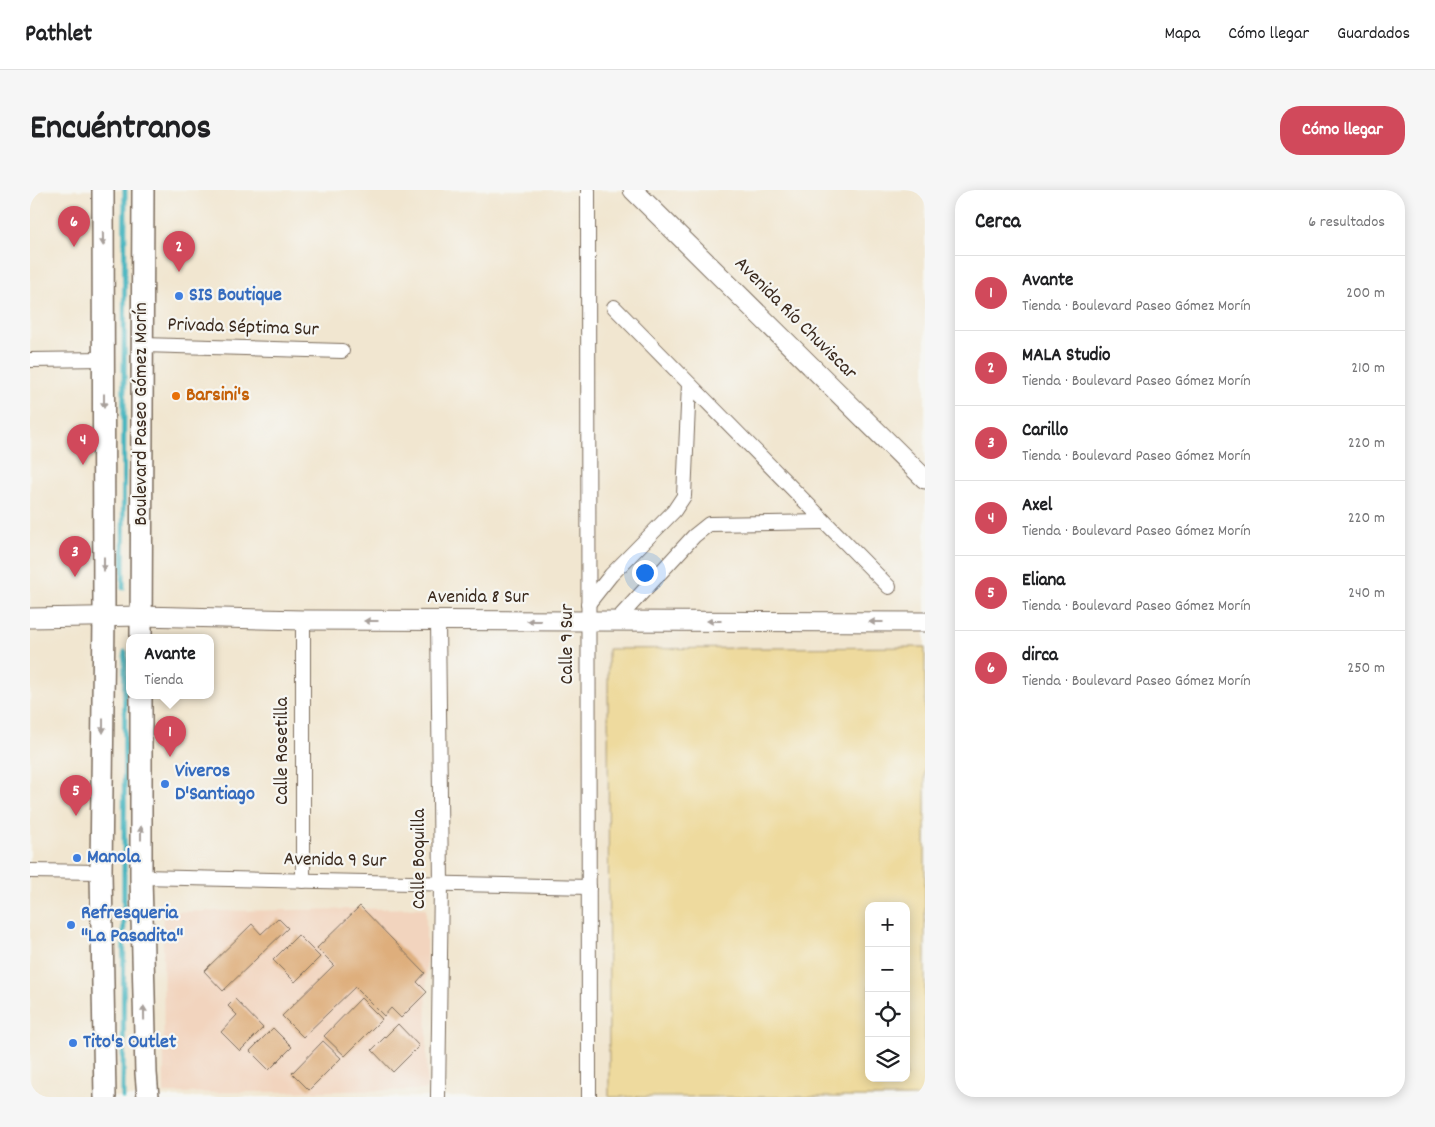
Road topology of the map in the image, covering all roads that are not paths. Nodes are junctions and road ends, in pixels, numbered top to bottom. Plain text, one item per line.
1 (103, 190) edge
2 (144, 190) edge
3 (588, 190) edge
4 (633, 190) edge
5 (614, 307) dead end
6 (143, 345) junction
7 (342, 351) dead end
8 (105, 359) junction
9 (30, 360) edge
10 (689, 384) junction
11 (925, 479) edge
12 (824, 522) junction
13 (889, 588) dead end
14 (588, 612) junction
15 (104, 616) junction
16 (142, 616) junction
17 (30, 618) edge
18 (303, 620) junction
19 (438, 621) junction
20 (616, 621) junction
21 (925, 622) edge
22 (142, 634) edge
23 (141, 699) edge
24 (30, 871) edge
25 (100, 872) junction
26 (141, 877) junction
27 (303, 881) junction
28 (441, 884) junction
29 (589, 887) junction
30 (105, 1097) edge
31 (148, 1097) edge
32 (438, 1097) edge
33 (589, 1097) edge

1 -> 8 main road, Boulevard Paseo Gómez Morín
2 - 6 main road, Boulevard Paseo Gómez Morín
3 - 14 street, Calle 9 Sur
4 - 11 main road, Avenida Río Chuviscar
5 - 10 street
6 - 7 street, Privada Séptima Sur
6 - 16 main road, Boulevard Paseo Gómez Morín
8 - 9 street
8 -> 15 main road, Boulevard Paseo Gómez Morín
10 - 12 street
10 - 14 street
12 - 13 street
12 - 20 street
14 -> 19 main road, Avenida 8 Sur
14 - 20 main road, Avenida 8 Sur
14 - 29 street, Calle 9 Sur
15 - 16 main road, Avenida 8 Sur
15 - 17 main road, Avenida 8 Sur
15 -> 25 main road, Boulevard Paseo Gómez Morín
16 - 18 main road, Avenida 8 Sur
16 - 22 main road, Boulevard Paseo Gómez Morín
19 -> 18 main road, Avenida 8 Sur
18 - 27 street, Calle Rosetilla
19 - 28 street, Calle Boquilla
21 -> 20 main road, Avenida 8 Sur
26 -> 23 main road
24 - 25 street
25 - 30 main road, Boulevard Paseo Gómez Morín
26 - 27 street, Avenida 9 Sur
31 -> 26 main road
27 - 28 street, Avenida 9 Sur
28 - 29 street, Avenida 9 Sur
28 - 32 street, Calle Boquilla
29 - 33 street, Calle 9 Sur

